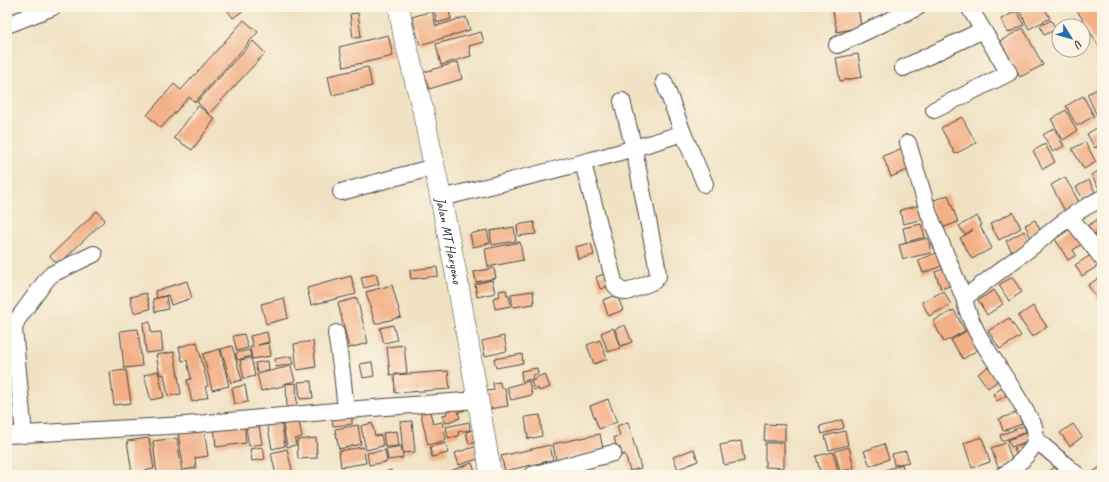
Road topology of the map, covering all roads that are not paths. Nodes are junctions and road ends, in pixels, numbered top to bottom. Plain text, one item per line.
1 (53, 7) edge
2 (399, 7) edge
3 (918, 7) edge
4 (969, 7) edge
5 (7, 25) edge
6 (983, 30) junction
7 (837, 45) dead end
8 (903, 68) dead end
9 (664, 82) dead end
10 (622, 101) dead end
11 (934, 110) dead end
12 (683, 133) junction
13 (908, 143) dead end
14 (634, 149) junction
15 (583, 163) junction
16 (434, 167) junction
17 (705, 184) dead end
18 (341, 192) dead end
19 (441, 198) junction
20 (1102, 198) edge
21 (1070, 217) junction
22 (94, 254) dead end
23 (1102, 258) edge
24 (964, 298) junction
25 (336, 333) dead end
26 (478, 400) junction
27 (346, 410) junction
28 (7, 435) edge
29 (24, 435) junction
30 (1035, 440) junction
31 (612, 453) dead end
32 (491, 475) edge
33 (532, 475) edge
34 (1003, 475) edge
35 (1077, 475) edge

1 - 5 street
2 - 16 main road, Jalan MT Haryono
3 - 7 street
4 - 6 street
6 - 8 street
6 - 11 street
9 - 12 street
10 - 14 street
12 - 14 street
12 - 17 street
13 - 24 street
14 - 15 street
14 - 15 street
15 - 19 street
16 - 18 street
16 - 19 main road, Jalan MT Haryono
19 - 26 main road, Jalan MT Haryono
20 - 21 street
21 - 23 street
21 - 24 street
22 - 29 street
24 - 30 street
25 - 27 street
26 - 27 street
26 - 32 main road, Jalan MT Haryono
27 - 29 street
28 - 29 street
30 - 34 street
30 - 35 street
31 - 33 street

